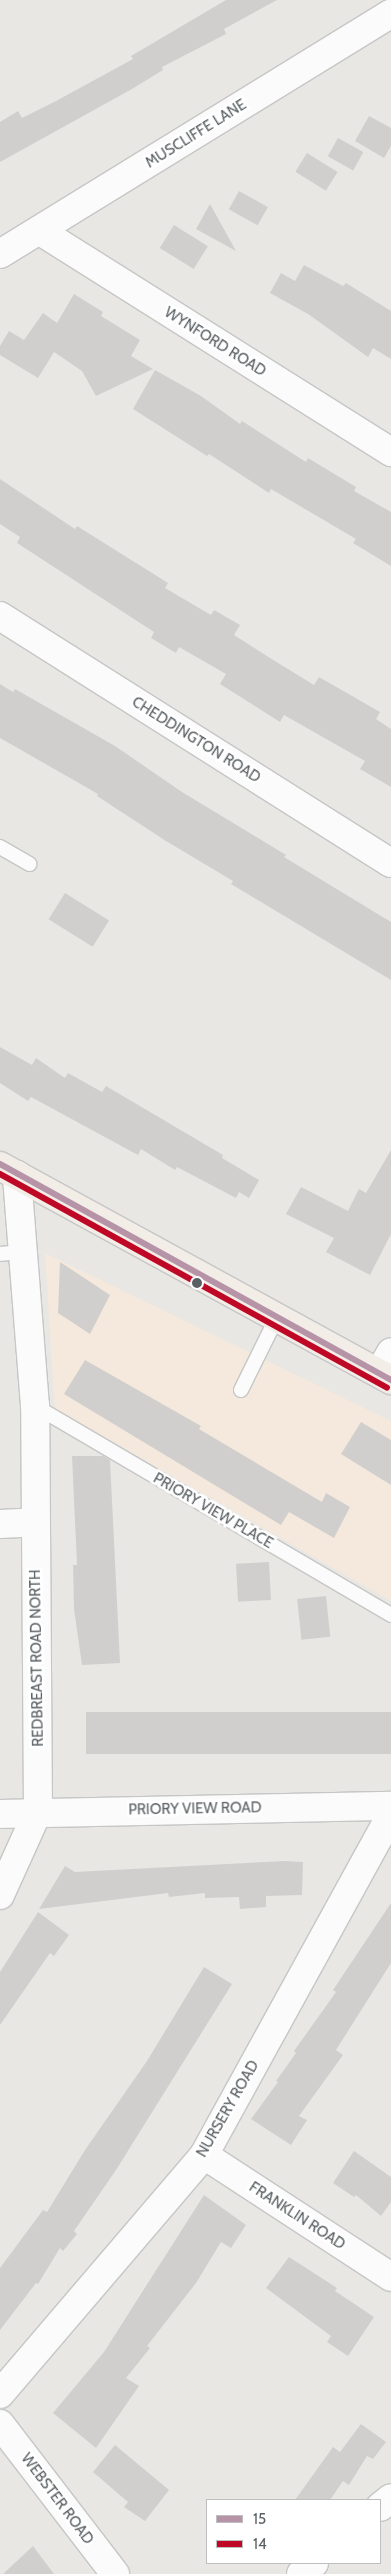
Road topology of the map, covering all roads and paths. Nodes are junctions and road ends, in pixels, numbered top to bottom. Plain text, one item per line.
1 (385, 24) edge
2 (40, 231) junction
3 (0, 254) edge
4 (391, 452) edge
5 (0, 616) edge
6 (0, 847) edge
7 (391, 863) edge
8 (30, 864) dead end
9 (6, 1168) edge
10 (11, 1253) edge
11 (277, 1317) junction
12 (387, 1368) edge
13 (241, 1390) dead end
14 (35, 1406) junction
15 (35, 1522) junction
16 (0, 1524) edge
17 (391, 1615) edge
18 (391, 1806) edge
19 (38, 1812) junction
20 (0, 1814) edge
21 (391, 1815) edge
22 (0, 1896) edge
23 (204, 2155) junction
24 (391, 2277) edge
25 (0, 2394) edge
26 (0, 2424) edge
27 (391, 2498) edge
28 (381, 2506) edge
29 (313, 2564) edge
30 (115, 2574) edge
31 (301, 2574) edge

1 - 2 street, MUSCLIFFE LANE
2 - 3 street, MUSCLIFFE LANE
2 - 4 street, WYNFORD ROAD
5 - 7 street, CHEDDINGTON ROAD
6 - 8 lane
9 - 10 street, REDBREAST ROAD NORTH
9 - 11 main road
10 - 14 street, REDBREAST ROAD NORTH
11 - 12 main road
11 - 13 lane
14 - 15 street, REDBREAST ROAD NORTH
14 - 17 lane, PRIORY VIEW PLACE
15 - 16 street
15 - 19 street, REDBREAST ROAD NORTH
18 - 19 street, PRIORY VIEW ROAD
19 - 20 street, PRIORY VIEW ROAD
19 - 22 street
21 - 23 street, NURSERY ROAD
23 - 24 street, FRANKLIN ROAD
23 - 25 street, NURSERY ROAD
26 - 30 street, WEBSTER ROAD
27 - 28 street
29 - 31 street

